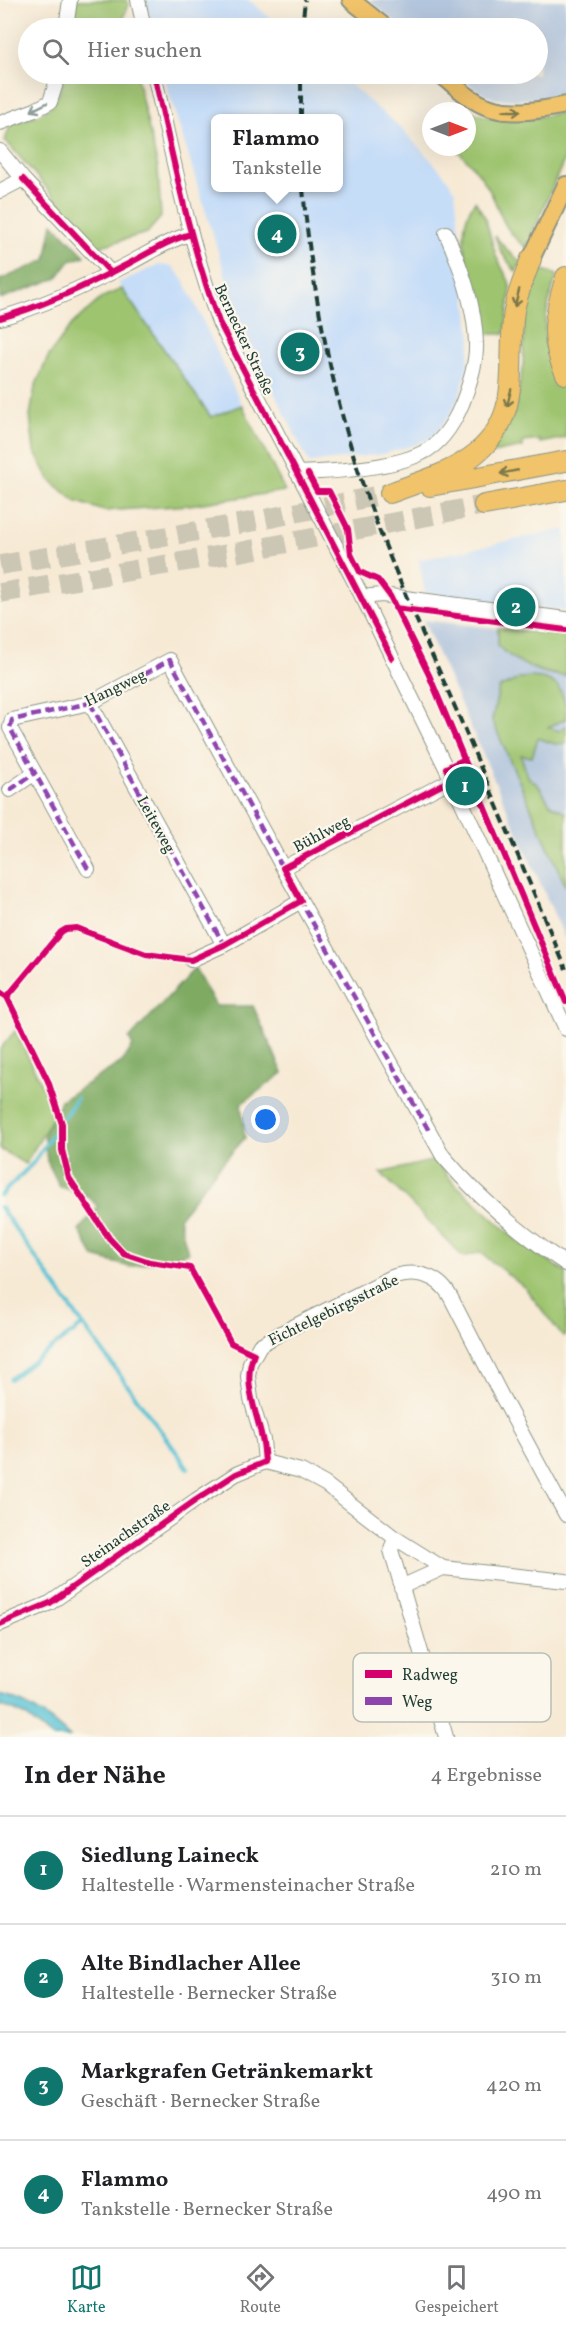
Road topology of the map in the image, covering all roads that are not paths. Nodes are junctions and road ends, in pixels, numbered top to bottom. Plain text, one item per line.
1 (70, 0) edge
2 (138, 0) edge
3 (351, 0) edge
4 (67, 18) edge
5 (142, 18) edge
6 (374, 18) edge
7 (56, 84) edge
8 (156, 84) edge
9 (453, 84) edge
10 (566, 105) edge
11 (0, 123) edge
12 (0, 151) edge
13 (23, 179) junction
14 (566, 185) edge
15 (0, 191) edge
16 (447, 233) dead end
17 (191, 234) junction
18 (531, 259) joint
19 (111, 273) junction
20 (566, 277) edge
21 (0, 318) edge
22 (566, 374) edge
23 (566, 461) edge
24 (297, 473) junction
25 (566, 490) edge
26 (484, 505) tunnel mouth
27 (362, 597) junction
28 (566, 619) edge
29 (170, 660) joint
30 (90, 703) junction
31 (35, 772) junction
32 (451, 780) junction
33 (10, 790) dead end
34 (283, 868) junction
35 (88, 869) dead end
36 (301, 901) junction
37 (224, 945) junction
38 (191, 960) dead end
39 (566, 1029) edge
40 (566, 1264) edge
41 (265, 1462) junction
42 (566, 1515) edge
43 (395, 1538) junction
44 (443, 1568) junction
45 (566, 1581) edge
46 (401, 1587) junction
47 (0, 1624) edge
48 (421, 1653) edge
49 (442, 1722) edge
50 (446, 1737) edge

1 - 4 street
2 - 5 street
3 - 6 main road
7 -> 11 street
8 - 17 street, Bernecker Straße
9 -> 10 main road
12 - 13 street
13 - 15 street
13 - 19 street
14 - 18 main road
16 - 24 street
17 - 19 street
17 - 24 street, Bernecker Straße
18 - 23 highway
19 - 21 street
20 - 22 highway
24 - 27 street, Bernecker Straße
25 - 26 highway
27 - 28 street
27 - 32 street, Bernecker Straße
29 - 30 street, Hangweg
29 - 34 street, Bühlweg
30 - 31 street, Hangweg
30 - 37 street, Leiteweg
31 - 33 street
31 - 35 street, Hangweg
32 - 34 street, Bühlweg
32 - 39 street, Bernecker Straße
34 - 36 street, Bühlweg
36 - 37 street
36 - 40 street, Bühlweg
37 - 38 street
41 - 42 street, Fichtelgebirgsstraße
41 - 43 street
41 - 47 street, Steinachstraße
43 - 44 street
43 - 46 street
44 - 45 street
44 - 46 street
46 - 48 street
49 - 50 street

